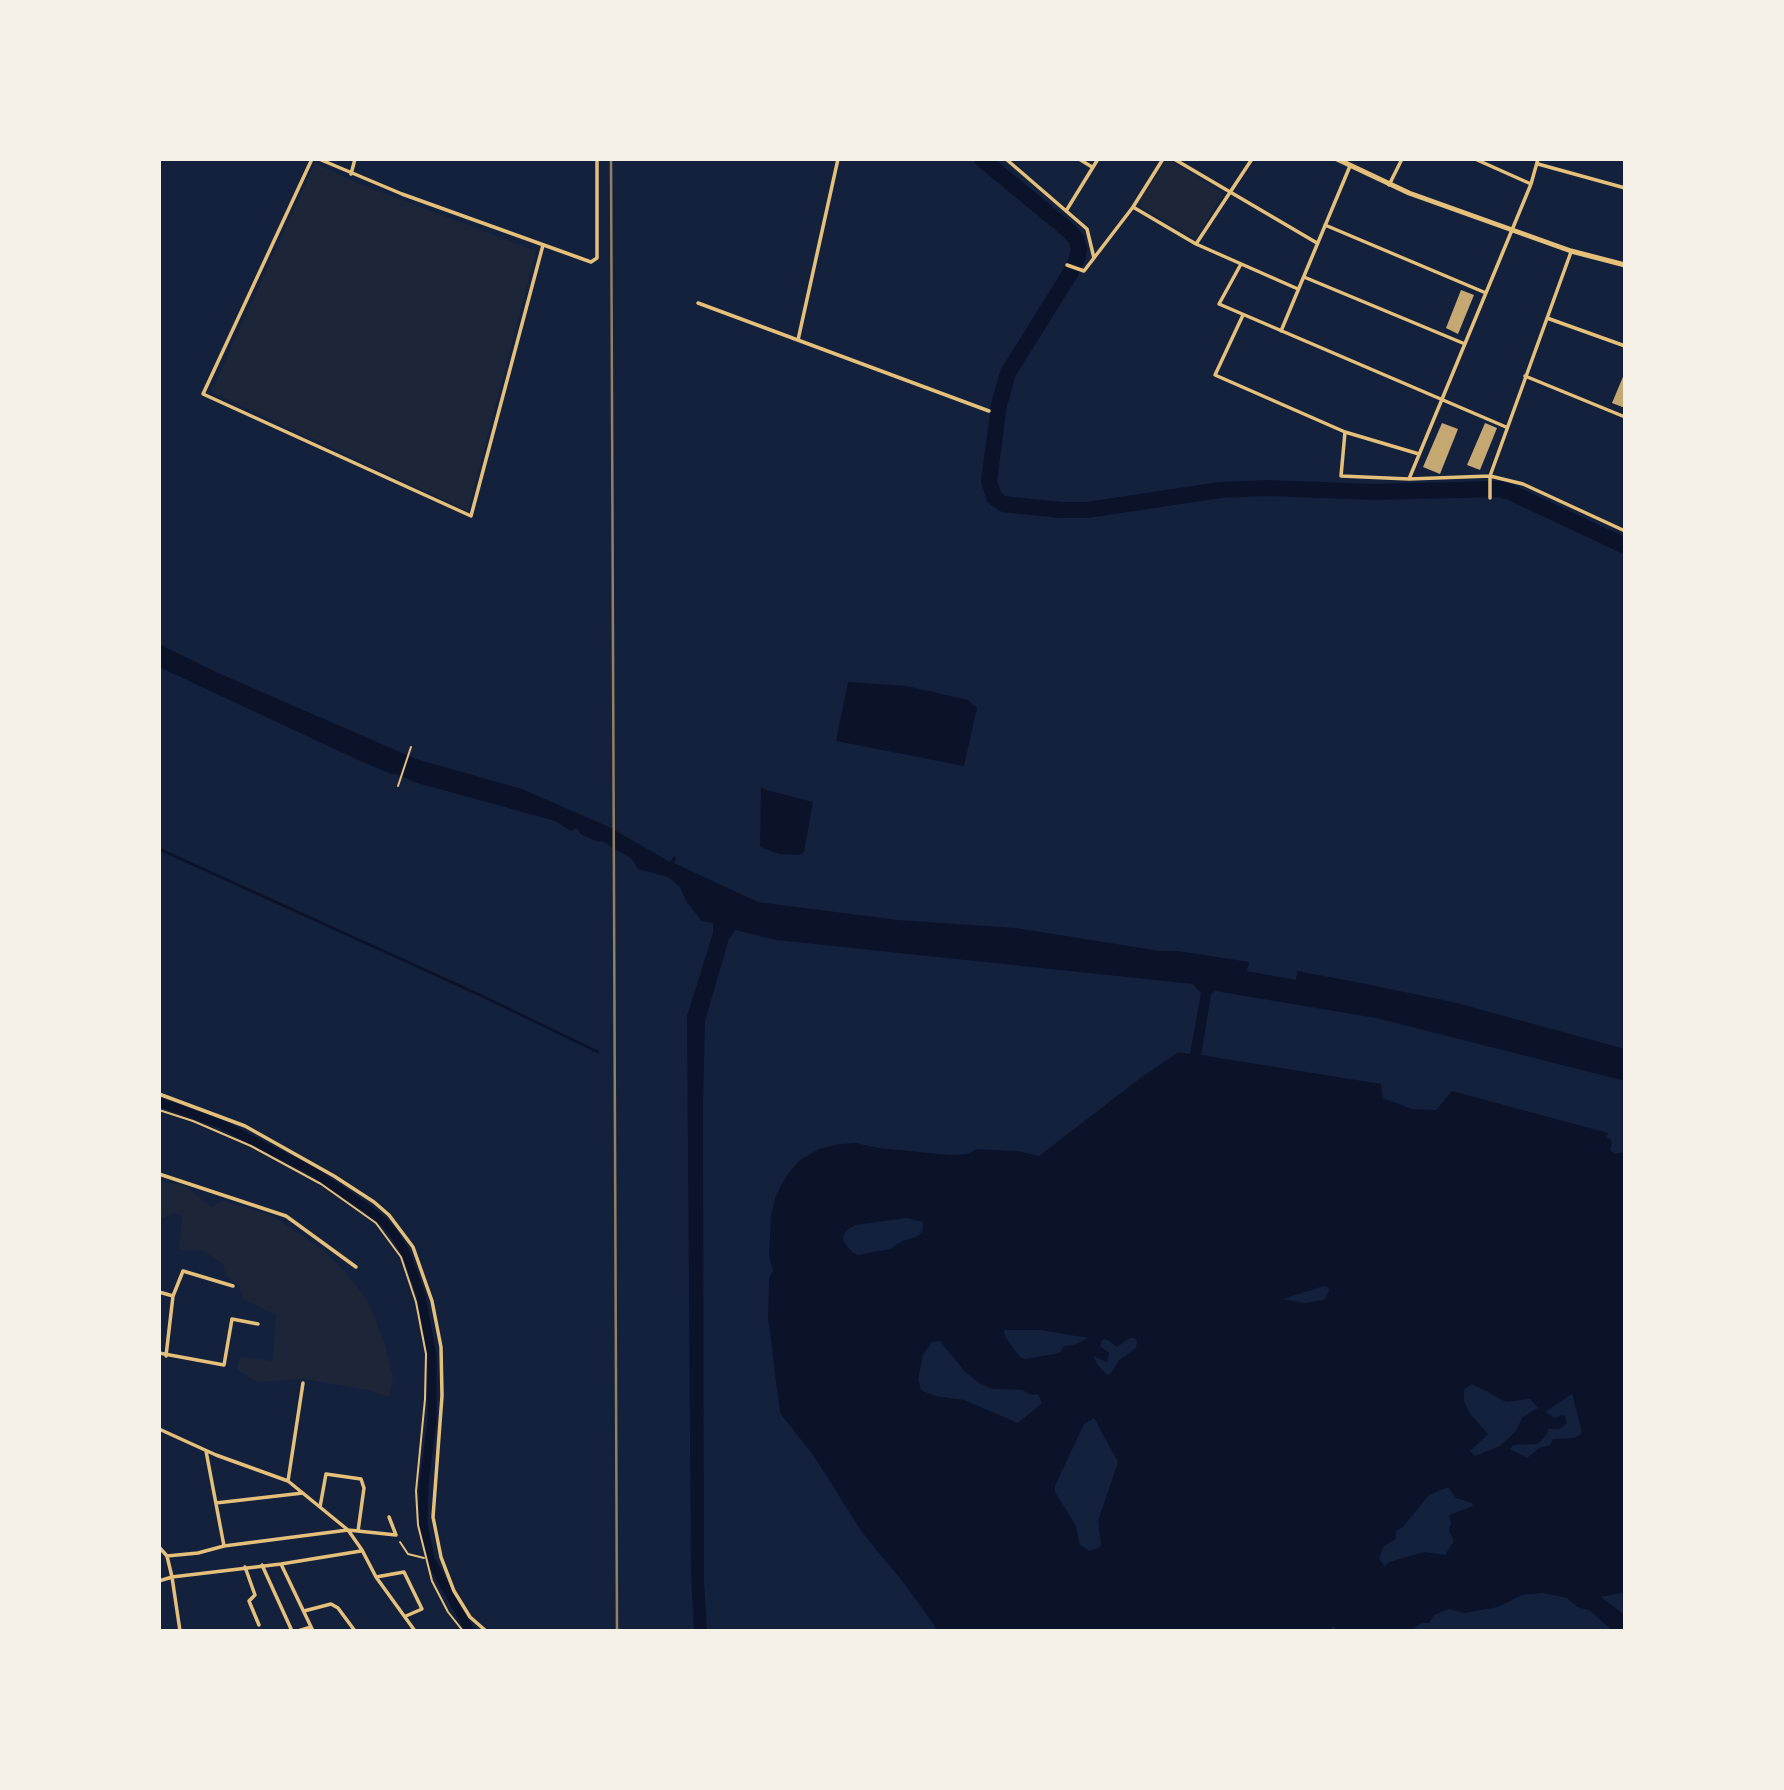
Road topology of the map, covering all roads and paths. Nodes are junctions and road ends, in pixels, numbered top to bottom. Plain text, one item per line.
1 (312, 159) edge
2 (319, 159) edge
3 (355, 159) edge
4 (597, 159) edge
5 (838, 159) edge
6 (1006, 159) edge
7 (1079, 159) edge
8 (1098, 159) edge
9 (1163, 159) edge
10 (1174, 159) edge
11 (1252, 159) edge
12 (1337, 159) edge
13 (1402, 159) edge
14 (1475, 159) edge
15 (1538, 162) edge
16 (1350, 166) junction
17 (1093, 168) junction
18 (351, 174) junction
19 (1531, 184) junction
20 (1389, 185) junction
21 (1625, 188) edge
22 (1229, 193) junction
23 (1133, 207) junction
24 (1066, 211) junction
25 (1325, 225) junction
26 (1512, 230) junction
27 (1318, 243) junction
28 (1196, 244) junction
29 (543, 245) junction
30 (1571, 251) junction
31 (1094, 258) junction
32 (1241, 264) junction
33 (1067, 265) dead end
34 (1625, 265) edge
35 (1304, 277) junction
36 (1298, 289) junction
37 (1486, 293) junction
38 (698, 303) dead end
39 (1243, 315) junction
40 (1546, 318) junction
41 (1281, 331) junction
42 (798, 340) junction
43 (1465, 344) junction
44 (1625, 346) edge
45 (1525, 376) junction
46 (1443, 399) junction
47 (989, 411) dead end
48 (1625, 417) edge
49 (1506, 427) junction
50 (1345, 432) junction
51 (1419, 454) junction
52 (1490, 476) junction
53 (1409, 479) junction
54 (1490, 498) dead end
55 (1625, 531) edge
56 (411, 747) dead end
57 (398, 786) dead end
58 (159, 1094) edge
59 (159, 1110) edge
60 (159, 1174) edge
61 (356, 1267) dead end
62 (233, 1286) dead end
63 (159, 1292) edge
64 (173, 1296) junction
65 (258, 1324) dead end
66 (159, 1353) edge
67 (166, 1356) junction
68 (303, 1383) dead end
69 (159, 1429) edge
70 (206, 1450) junction
71 (288, 1480) junction
72 (303, 1493) junction
73 (216, 1503) junction
74 (320, 1507) junction
75 (389, 1517) dead end
76 (348, 1530) junction
77 (358, 1531) junction
78 (396, 1535) junction
79 (224, 1546) junction
80 (159, 1547) edge
81 (362, 1550) junction
82 (167, 1556) junction
83 (424, 1558) junction
84 (281, 1564) junction
85 (262, 1565) junction
86 (245, 1567) junction
87 (172, 1577) junction
88 (376, 1577) junction
89 (159, 1581) edge
90 (304, 1611) junction
91 (406, 1616) junction
92 (259, 1626) dead end
93 (312, 1629) edge
94 (180, 1631) edge
95 (292, 1631) edge
96 (298, 1631) edge
97 (355, 1631) edge
98 (415, 1631) edge
99 (463, 1631) edge
100 (486, 1631) edge

1 - 29 street
2 - 18 street
3 - 18 street
4 - 29 street
5 - 42 street
6 - 24 street
7 - 17 street
8 - 17 street
9 - 23 street
10 - 22 street
11 - 22 street
12 - 16 street
13 - 20 street
14 - 19 street
15 - 19 street
15 - 21 street
16 - 20 street
16 - 25 street
17 - 24 street
18 - 29 street
19 - 26 street
20 - 26 street
22 - 27 street
22 - 28 street
23 - 28 street
23 - 31 street
24 - 31 street
25 - 27 street
25 - 37 street
26 - 30 street
26 - 37 street
27 - 35 street
28 - 32 street
30 - 34 street
30 - 40 street
31 - 33 street
32 - 36 street
32 - 39 street
35 - 36 street
35 - 43 street
36 - 41 street
37 - 43 street
38 - 42 street
39 - 41 street
39 - 50 street
40 - 44 street
40 - 45 street
41 - 46 street
42 - 47 street
43 - 46 street
45 - 48 street
45 - 49 street
46 - 49 street
46 - 51 street
49 - 52 street
50 - 51 street
50 - 53 street
51 - 53 street
52 - 53 street
52 - 54 street
52 - 55 street
56 - 57 path
58 - 100 street
59 - 83 path
60 - 61 street
62 - 64 street
63 - 64 street
64 - 67 street
65 - 67 street
66 - 67 street
68 - 71 street
69 - 70 street
70 - 71 street
70 - 73 street
71 - 72 street
72 - 73 street
72 - 74 street
73 - 79 street
74 - 76 street
74 - 77 street
75 - 78 street
76 - 77 street
76 - 79 street
76 - 81 street
77 - 78 street
78 - 83 path
79 - 82 street
80 - 82 street
81 - 84 street
81 - 88 street
82 - 87 street
83 - 99 path
84 - 85 street
84 - 90 street
85 - 86 street
85 - 95 street
86 - 87 street
86 - 92 street
87 - 89 street
87 - 94 street
88 - 91 street
88 - 91 street
90 - 93 street
90 - 97 street
91 - 98 street
93 - 96 street

